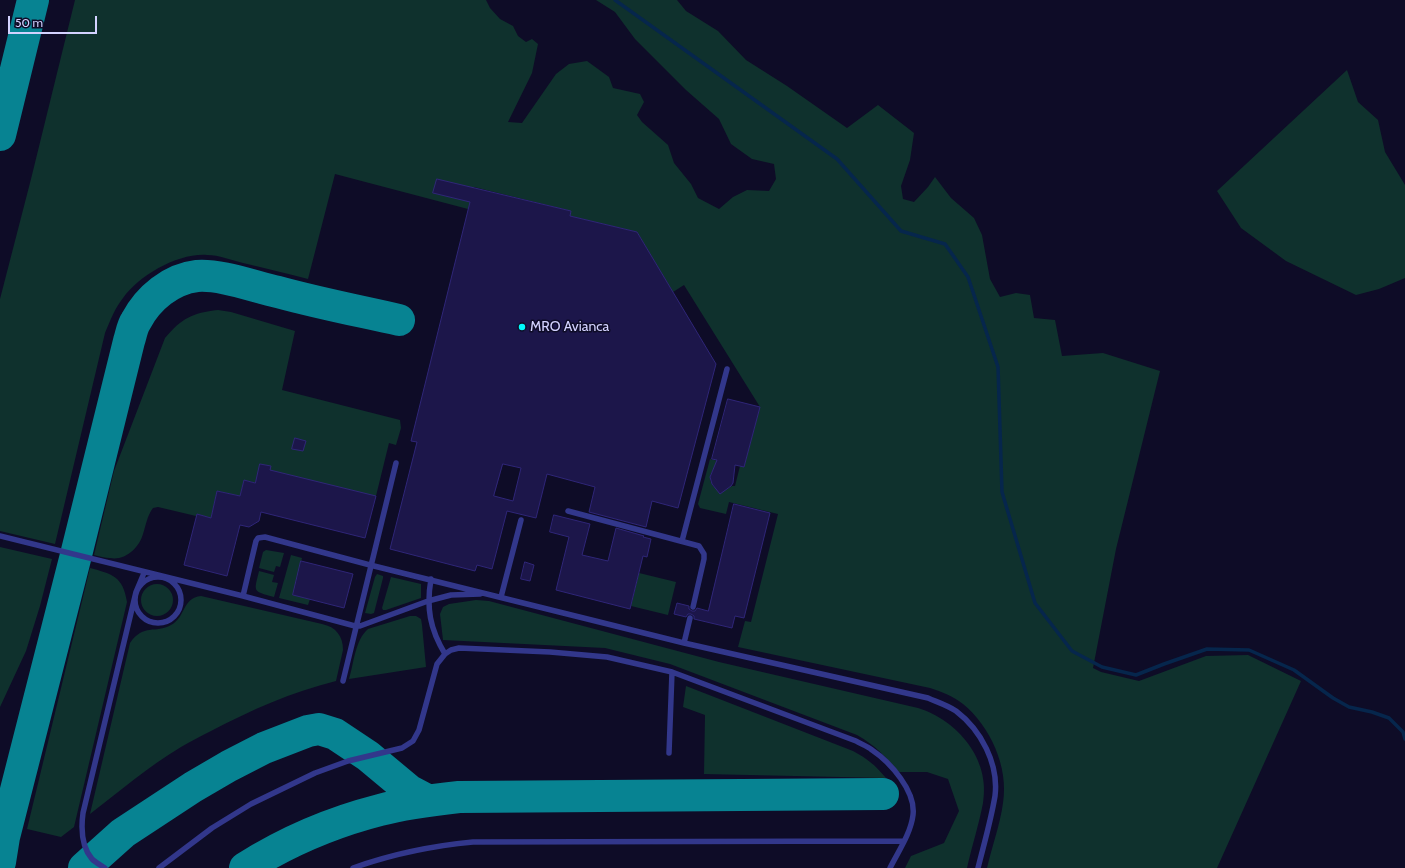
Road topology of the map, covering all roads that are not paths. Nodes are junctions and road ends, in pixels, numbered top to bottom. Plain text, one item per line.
1 (727, 370) dead end
2 (396, 463) dead end
3 (568, 511) dead end
4 (521, 520) dead end
5 (0, 536) edge
6 (682, 541) junction
7 (370, 565) junction
8 (144, 573) junction
9 (164, 578) junction
10 (431, 580) junction
11 (136, 592) junction
12 (486, 593) junction
13 (243, 596) junction
14 (501, 597) junction
15 (428, 601) junction
16 (693, 607) dead end
17 (690, 618) dead end
18 (355, 626) junction
19 (684, 643) junction
20 (445, 654) junction
21 (672, 672) junction
22 (342, 681) dead end
23 (669, 753) dead end
24 (904, 841) junction
25 (105, 868) edge
26 (159, 868) edge
27 (353, 868) edge
28 (890, 868) edge
29 (978, 868) edge

1 - 6 lane
2 - 7 lane
3 - 6 lane
4 - 14 lane
5 - 8 lane
6 - 16 lane
7 - 10 lane
7 - 13 lane
7 - 18 lane
8 - 9 lane
8 - 11 lane
9 - 11 lane
9 - 11 lane
9 - 13 lane
10 - 12 lane
10 - 15 lane
11 - 25 lane
12 - 14 lane
12 - 15 lane
13 - 18 lane
14 - 19 lane
15 - 18 lane
15 - 20 lane
17 - 19 lane
18 - 22 lane
19 - 29 lane
20 - 21 lane
20 - 26 lane
21 - 23 lane
21 - 24 lane
24 - 27 lane
24 - 28 lane

